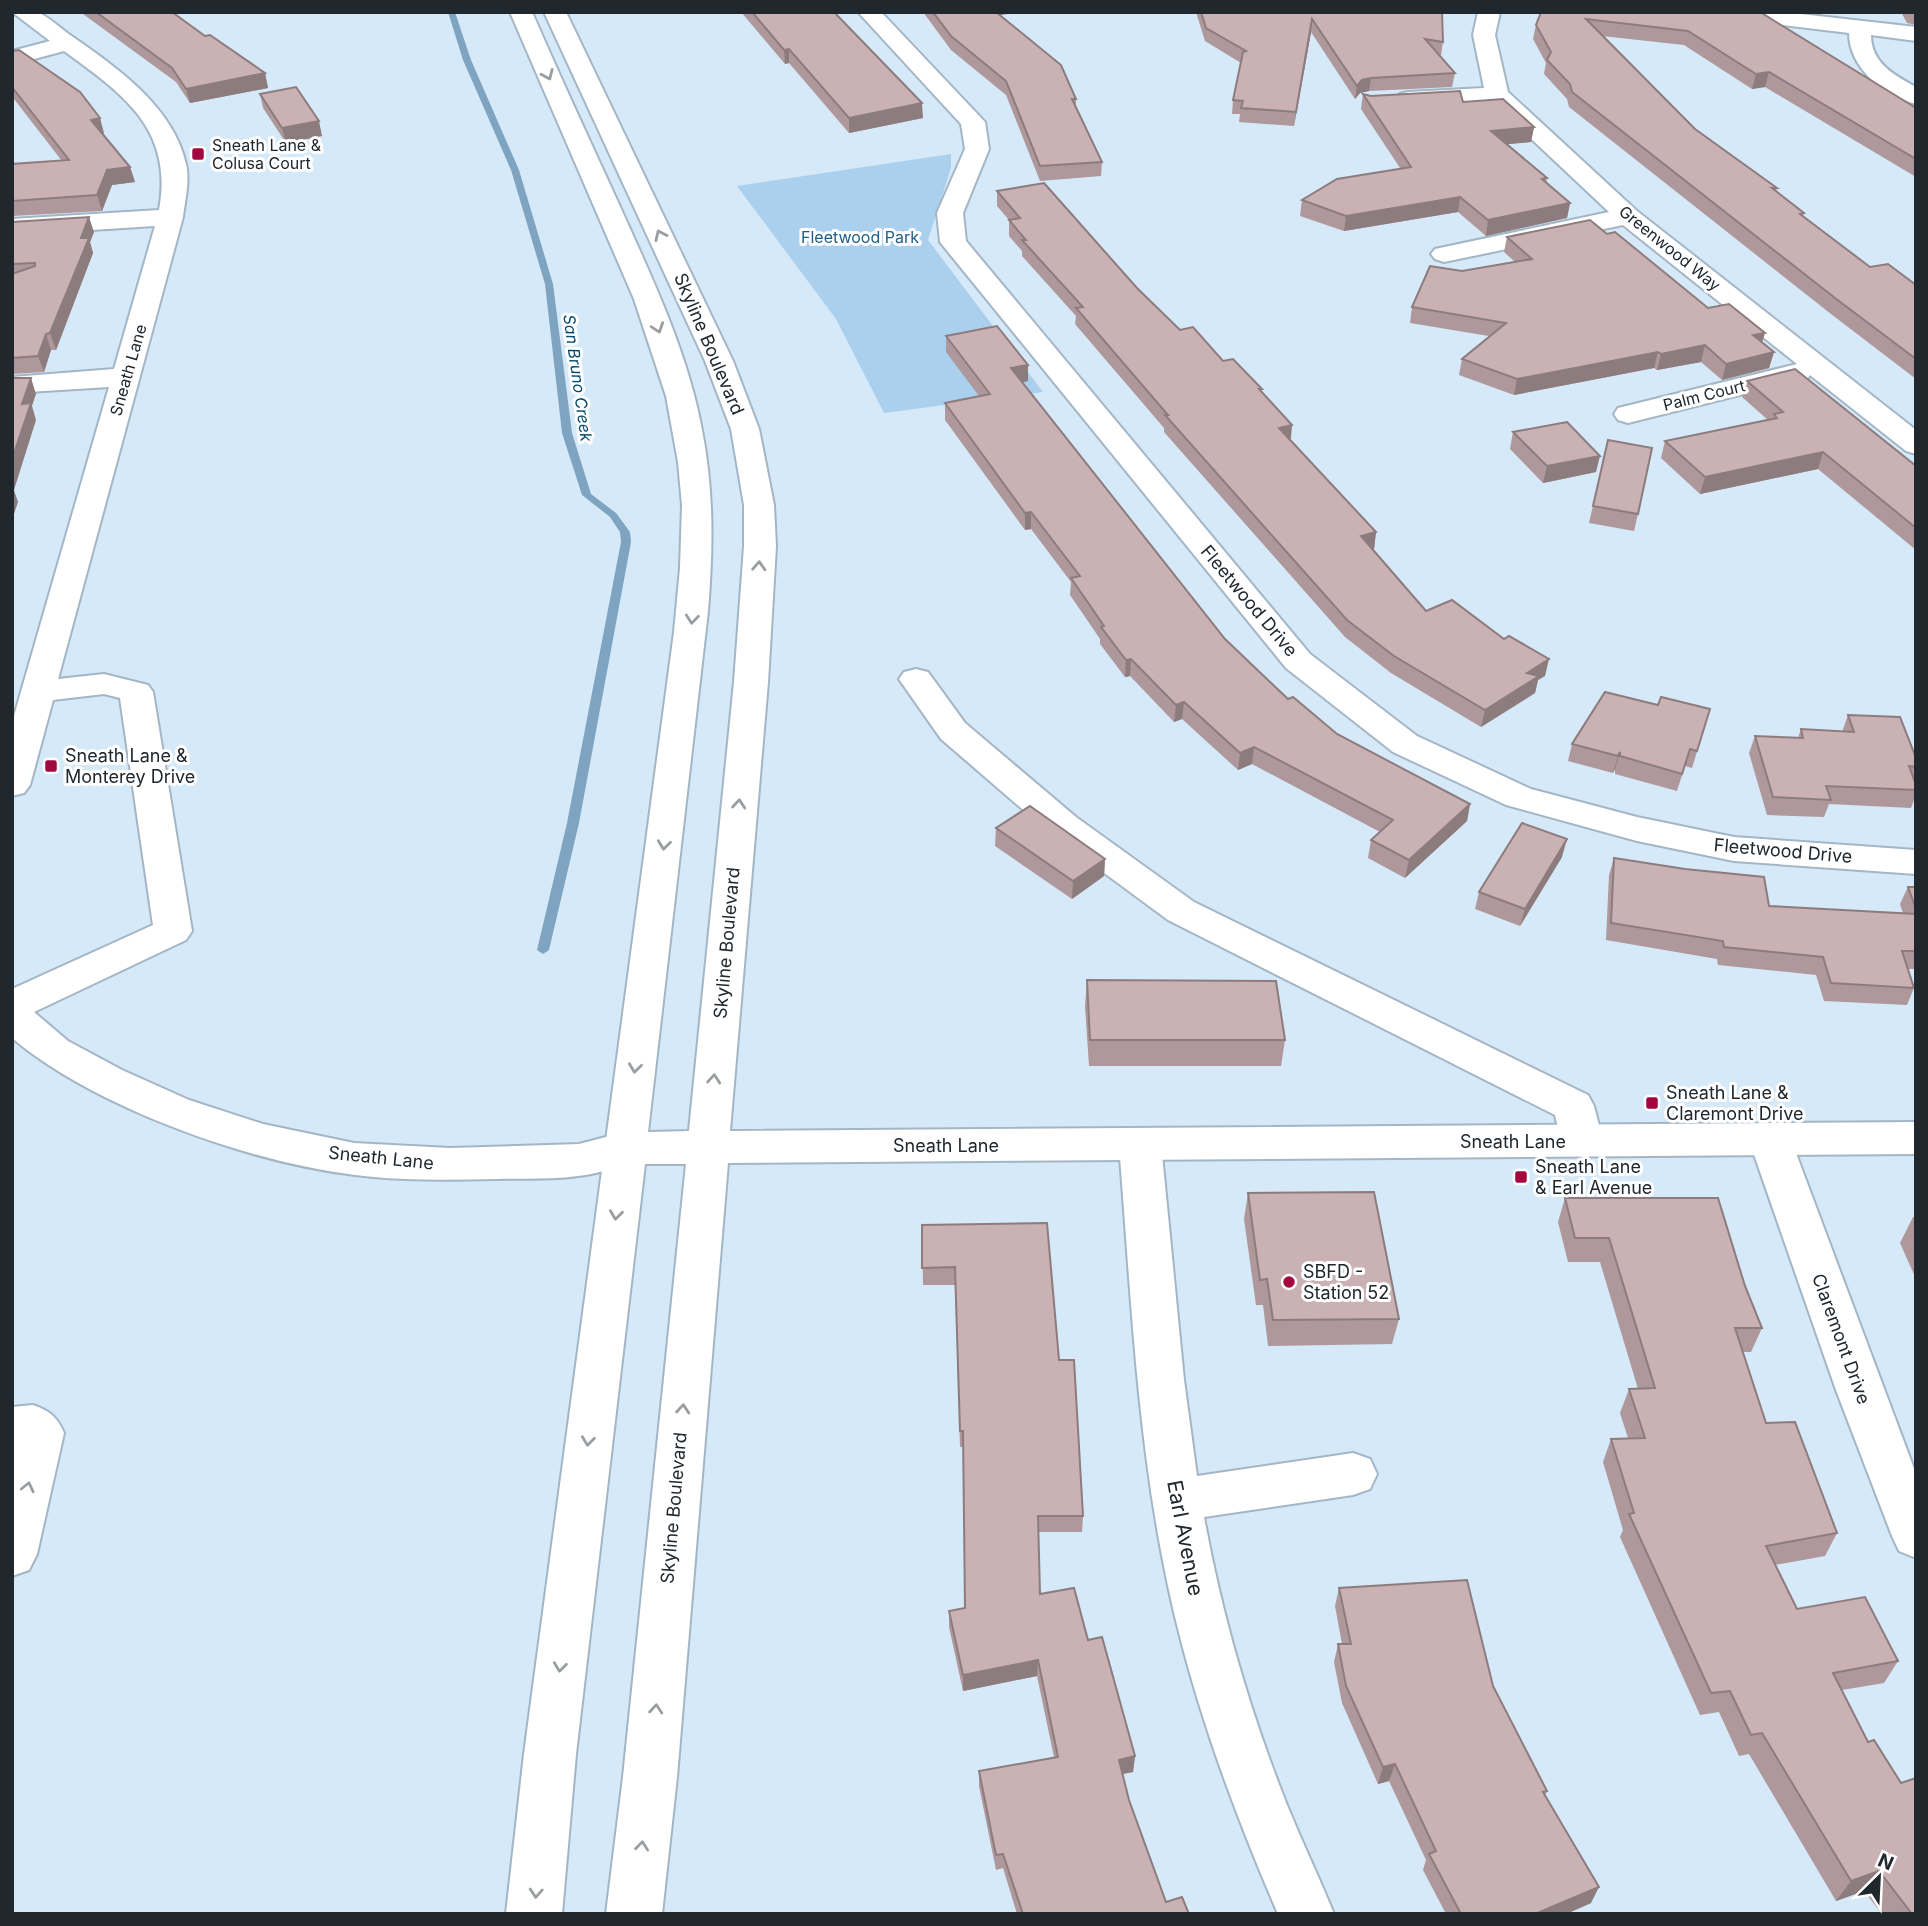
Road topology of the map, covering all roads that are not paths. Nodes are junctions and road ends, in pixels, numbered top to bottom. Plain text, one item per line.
1 (23, 12) edge
2 (521, 12) edge
3 (555, 12) edge
4 (869, 12) edge
5 (1489, 12) edge
6 (1724, 12) edge
7 (1860, 28) junction
8 (1916, 34) edge
9 (65, 44) junction
10 (12, 58) edge
11 (1497, 94) junction
12 (1916, 97) edge
13 (1382, 100) edge
14 (1628, 216) junction
15 (170, 217) junction
16 (12, 227) edge
17 (1444, 254) dead end
18 (1820, 367) junction
19 (126, 377) junction
20 (12, 385) edge
21 (1628, 414) dead end
22 (1916, 445) edge
23 (916, 680) dead end
24 (39, 691) junction
25 (12, 785) edge
26 (1916, 862) edge
27 (12, 1006) edge
28 (12, 1016) edge
29 (1916, 1138) edge
30 (1770, 1140) junction
31 (1582, 1141) junction
32 (1140, 1144) junction
33 (708, 1147) junction
34 (625, 1148) junction
35 (12, 1427) edge
36 (1901, 1463) edge
37 (1353, 1474) dead end
38 (1178, 1500) junction
39 (1916, 1536) edge
40 (12, 1554) edge
41 (534, 1914) edge
42 (634, 1914) edge
43 (1306, 1914) edge

1 - 9 street, Sneath Lane
2 -> 34 street
33 -> 3 street, Skyline Boulevard
4 - 26 street, Fleetwood Drive
5 - 11 street
6 - 7 street
7 - 8 street
7 - 12 street
9 - 10 street
9 - 15 street, Sneath Lane
11 - 13 street
11 - 14 street, Greenwood Way
14 - 17 street
14 - 18 street, Greenwood Way
15 - 16 street
15 - 19 street, Sneath Lane
18 - 21 street, Palm Court
18 - 22 street, Greenwood Way
19 - 20 street
19 - 24 street, Sneath Lane
23 - 31 street
24 - 25 street, Sneath Lane
24 - 27 street
28 - 34 street, Sneath Lane
29 - 30 street, Sneath Lane
30 - 31 street, Sneath Lane
30 - 36 street, Claremont Drive
31 - 32 street, Sneath Lane
32 - 33 street, Sneath Lane
32 - 38 street, Earl Avenue
33 - 34 street, Sneath Lane
42 -> 33 street, Skyline Boulevard
34 -> 41 street
40 -> 35 street
36 - 39 street, Claremont Drive
37 - 38 street
38 - 43 street, Earl Avenue

